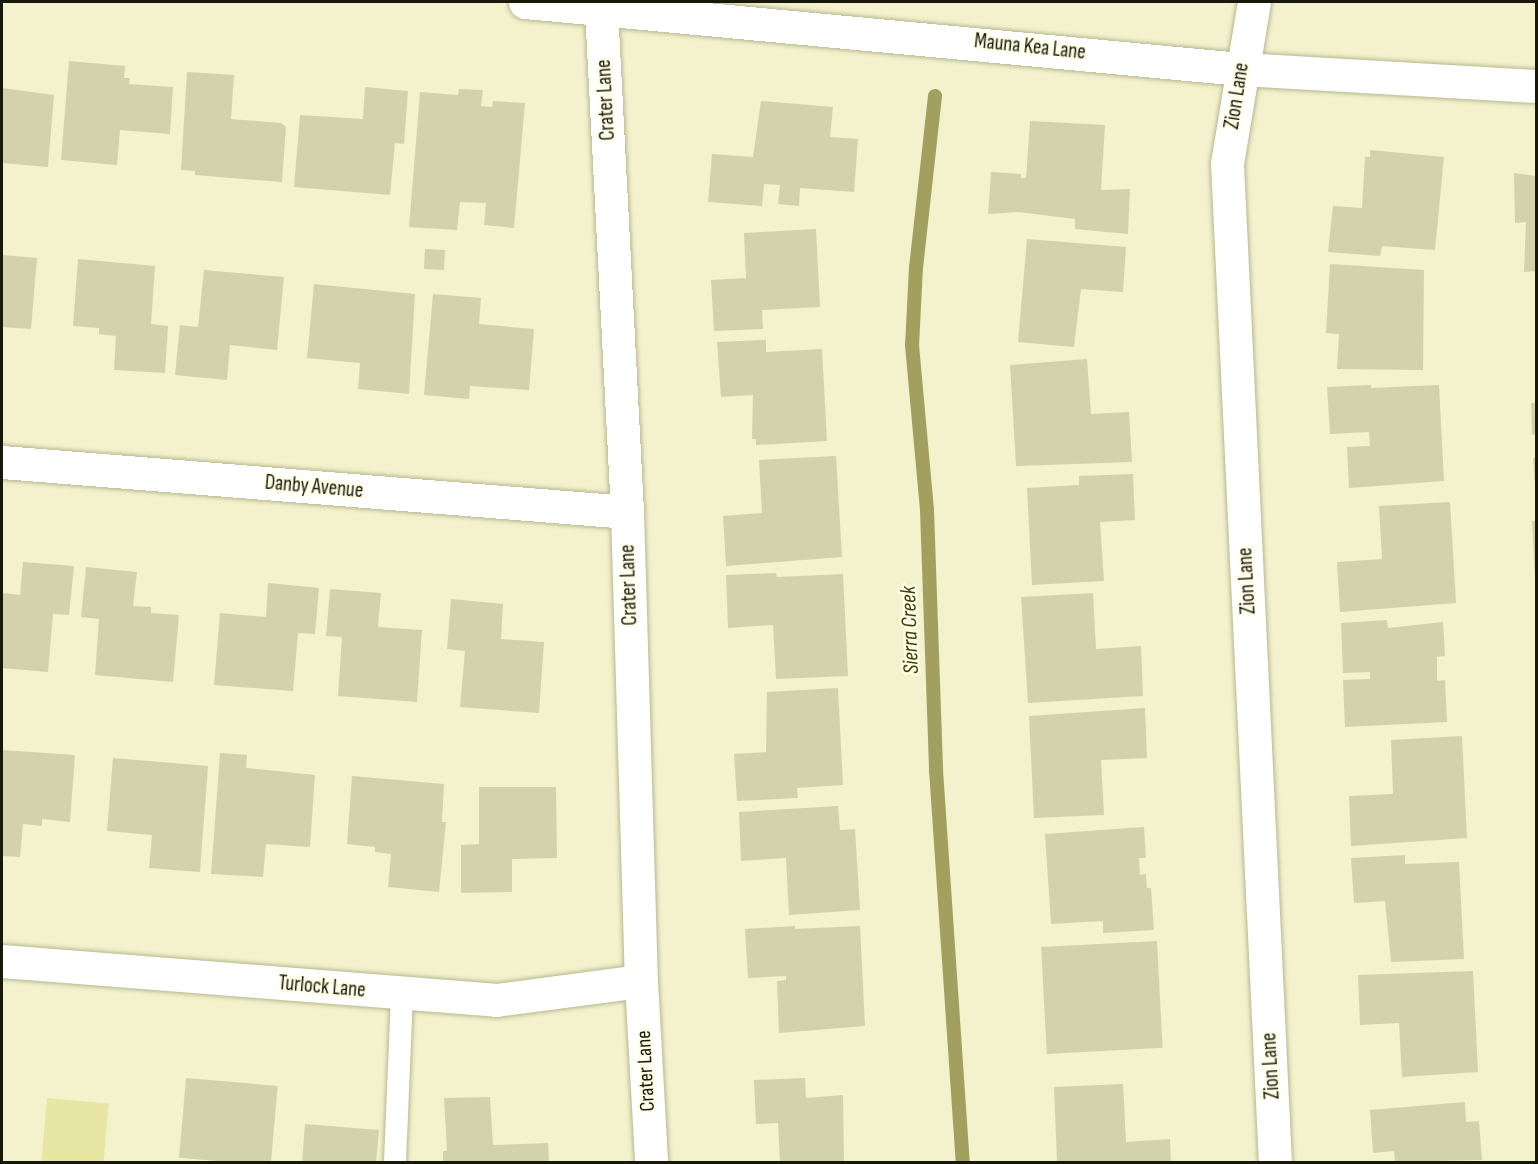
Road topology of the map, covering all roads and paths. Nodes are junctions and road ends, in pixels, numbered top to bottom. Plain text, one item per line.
1 (525, 2) edge
2 (1254, 2) edge
3 (601, 9) junction
4 (1241, 69) junction
5 (1536, 86) edge
6 (2, 462) edge
7 (627, 512) junction
8 (2, 961) edge
9 (641, 981) junction
10 (402, 994) junction
11 (394, 1162) edge
12 (651, 1162) edge
13 (1275, 1162) edge

1 - 3 street, Mauna Kea Lane
2 - 4 street, Zion Lane
3 - 4 street, Mauna Kea Lane
3 - 7 street, Crater Lane
4 - 5 street, Mauna Kea Lane
4 - 13 street, Zion Lane
6 - 7 street, Danby Avenue
7 - 9 street, Crater Lane
8 - 10 street, Turlock Lane
9 - 10 street, Turlock Lane
9 - 12 street, Crater Lane
10 - 11 lane

